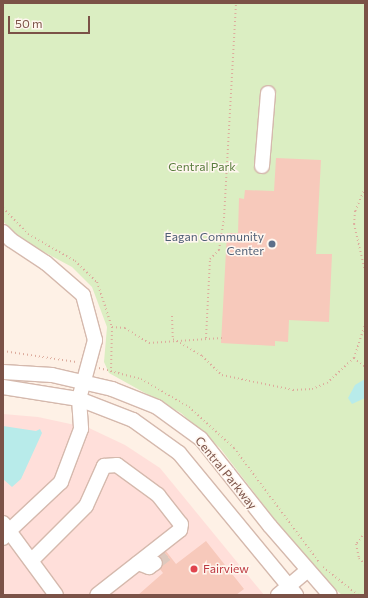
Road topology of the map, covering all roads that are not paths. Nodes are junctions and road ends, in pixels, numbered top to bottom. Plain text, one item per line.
1 (268, 93) dead end
2 (262, 166) dead end
3 (3, 232) edge
4 (3, 372) edge
5 (83, 382) junction
6 (3, 387) edge
7 (79, 399) junction
8 (5, 531) edge
9 (170, 538) junction
10 (168, 553) tunnel mouth
11 (32, 560) junction
12 (138, 562) junction
13 (155, 563) tunnel mouth
14 (307, 570) junction
15 (287, 593) edge
16 (56, 595) edge
17 (97, 595) edge
18 (330, 595) edge

1 - 2 street
3 - 5 street
4 - 5 street, Central Parkway
5 - 7 street
5 - 14 street, Central Parkway
6 - 7 street, Central Parkway
7 - 8 street
7 - 15 street, Central Parkway
8 - 11 street
9 - 10 street
9 - 11 street
9 - 12 street
11 - 16 street
12 - 13 street
12 - 17 street
14 - 15 street
14 - 18 street, Central Parkway

